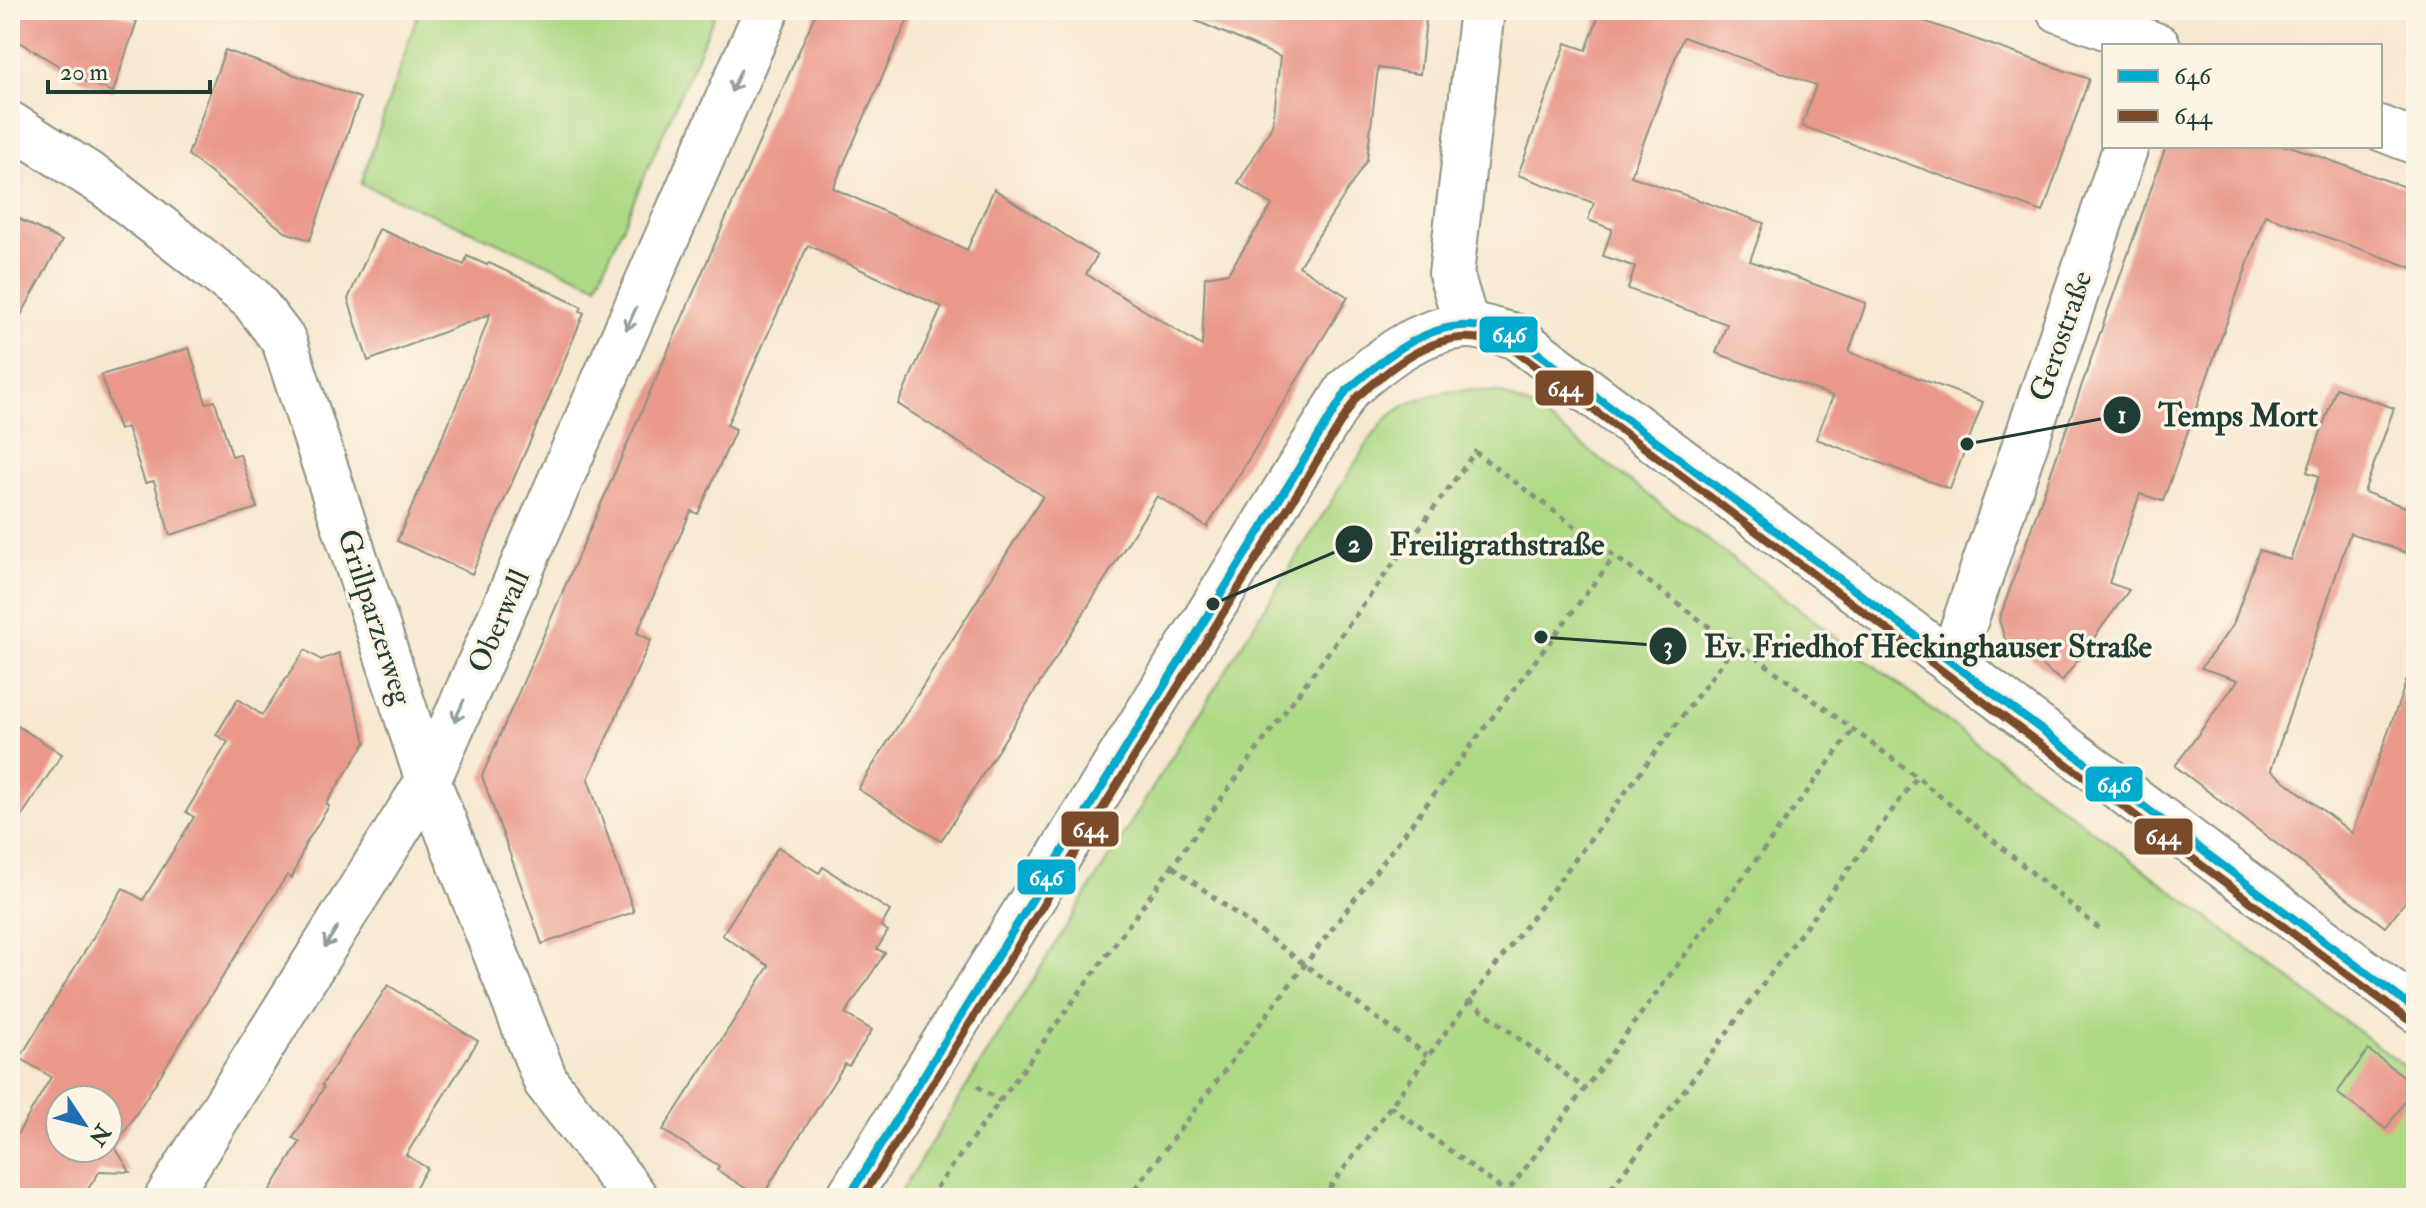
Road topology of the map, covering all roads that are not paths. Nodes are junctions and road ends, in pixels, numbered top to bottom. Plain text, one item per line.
1 (767, 10) edge
2 (1482, 10) edge
3 (2059, 10) edge
4 (2152, 44) edge
5 (10, 124) edge
6 (2382, 129) edge
7 (2416, 142) edge
8 (2125, 148) edge
9 (1467, 326) junction
10 (1951, 663) junction
11 (428, 781) junction
12 (2415, 1008) edge
13 (167, 1198) edge
14 (636, 1198) edge
15 (848, 1198) edge

1 -> 11 street, Oberwall
2 - 9 street
3 - 4 street
5 - 11 street, Grillparzerweg
6 - 7 street
8 - 10 street, Gerostraße
9 - 10 street
9 - 15 street
10 - 12 street
11 -> 13 street, Oberwall
11 - 14 street, Grillparzerweg

